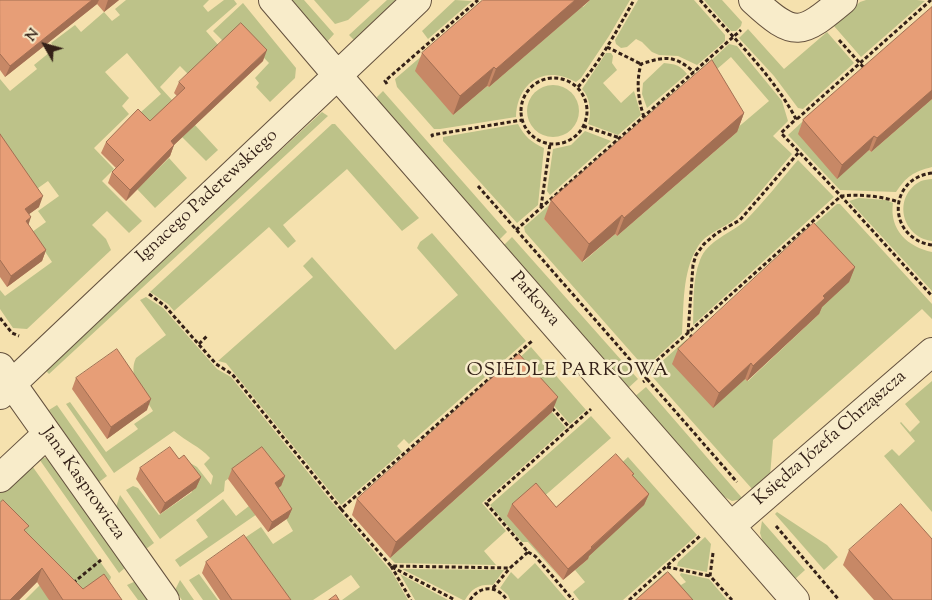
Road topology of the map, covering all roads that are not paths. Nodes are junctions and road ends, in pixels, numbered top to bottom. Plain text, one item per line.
1 (273, 0) edge
2 (417, 0) edge
3 (842, 0) edge
4 (758, 5) edge
5 (337, 75) junction
6 (932, 352) edge
7 (4, 382) edge
8 (47, 434) junction
9 (0, 478) edge
10 (731, 526) junction
11 (165, 600) edge
12 (795, 600) edge

1 - 5 street, Parkowa
2 - 5 street, Ignacego Paderewskiego
3 - 4 street
5 - 7 street, Ignacego Paderewskiego
5 - 10 street, Parkowa
6 - 10 street, Księdza Józefa Chrząszcza
7 - 8 street, Jana Kasprowicza
8 - 9 street
8 - 11 street, Jana Kasprowicza
10 - 12 street, Parkowa

